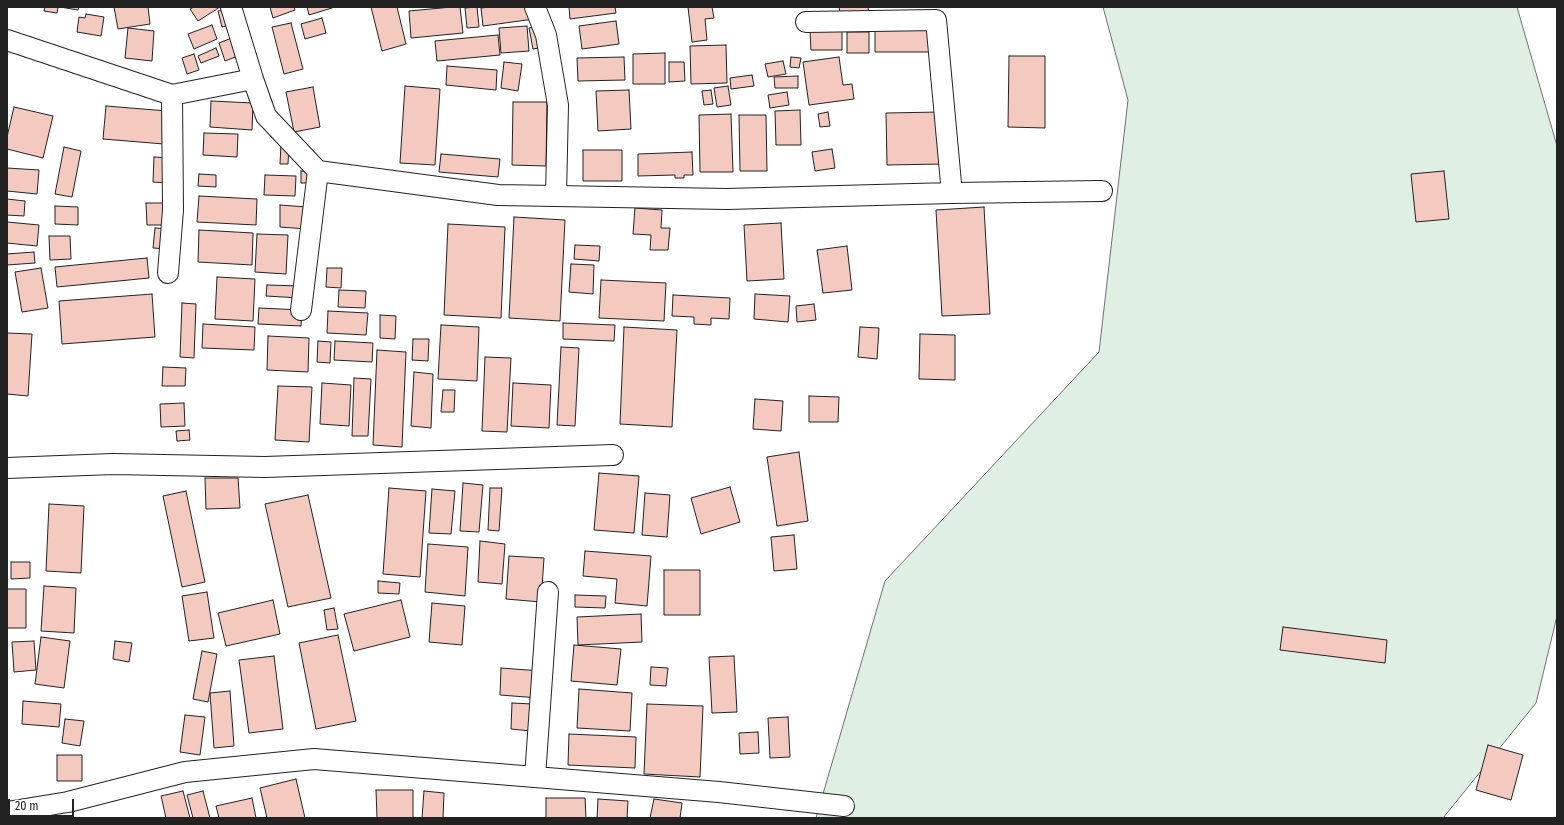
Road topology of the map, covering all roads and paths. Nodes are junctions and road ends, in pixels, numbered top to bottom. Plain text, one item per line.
1 (231, 7) edge
2 (535, 7) edge
3 (935, 13) edge
4 (806, 22) dead end
5 (7, 40) edge
6 (253, 79) junction
7 (172, 95) junction
8 (318, 171) junction
9 (1102, 191) dead end
10 (951, 193) junction
11 (556, 196) junction
12 (168, 273) dead end
13 (302, 310) dead end
14 (613, 455) dead end
15 (7, 468) edge
16 (548, 592) dead end
17 (535, 777) junction
18 (844, 806) dead end
19 (7, 812) edge

1 - 6 street
2 - 11 street
3 - 4 street
3 - 10 street
5 - 7 street
6 - 7 street
6 - 8 street
7 - 12 street
8 - 11 street
8 - 13 street
9 - 10 street
10 - 11 street
14 - 15 street
16 - 17 street
17 - 18 street
17 - 19 street

